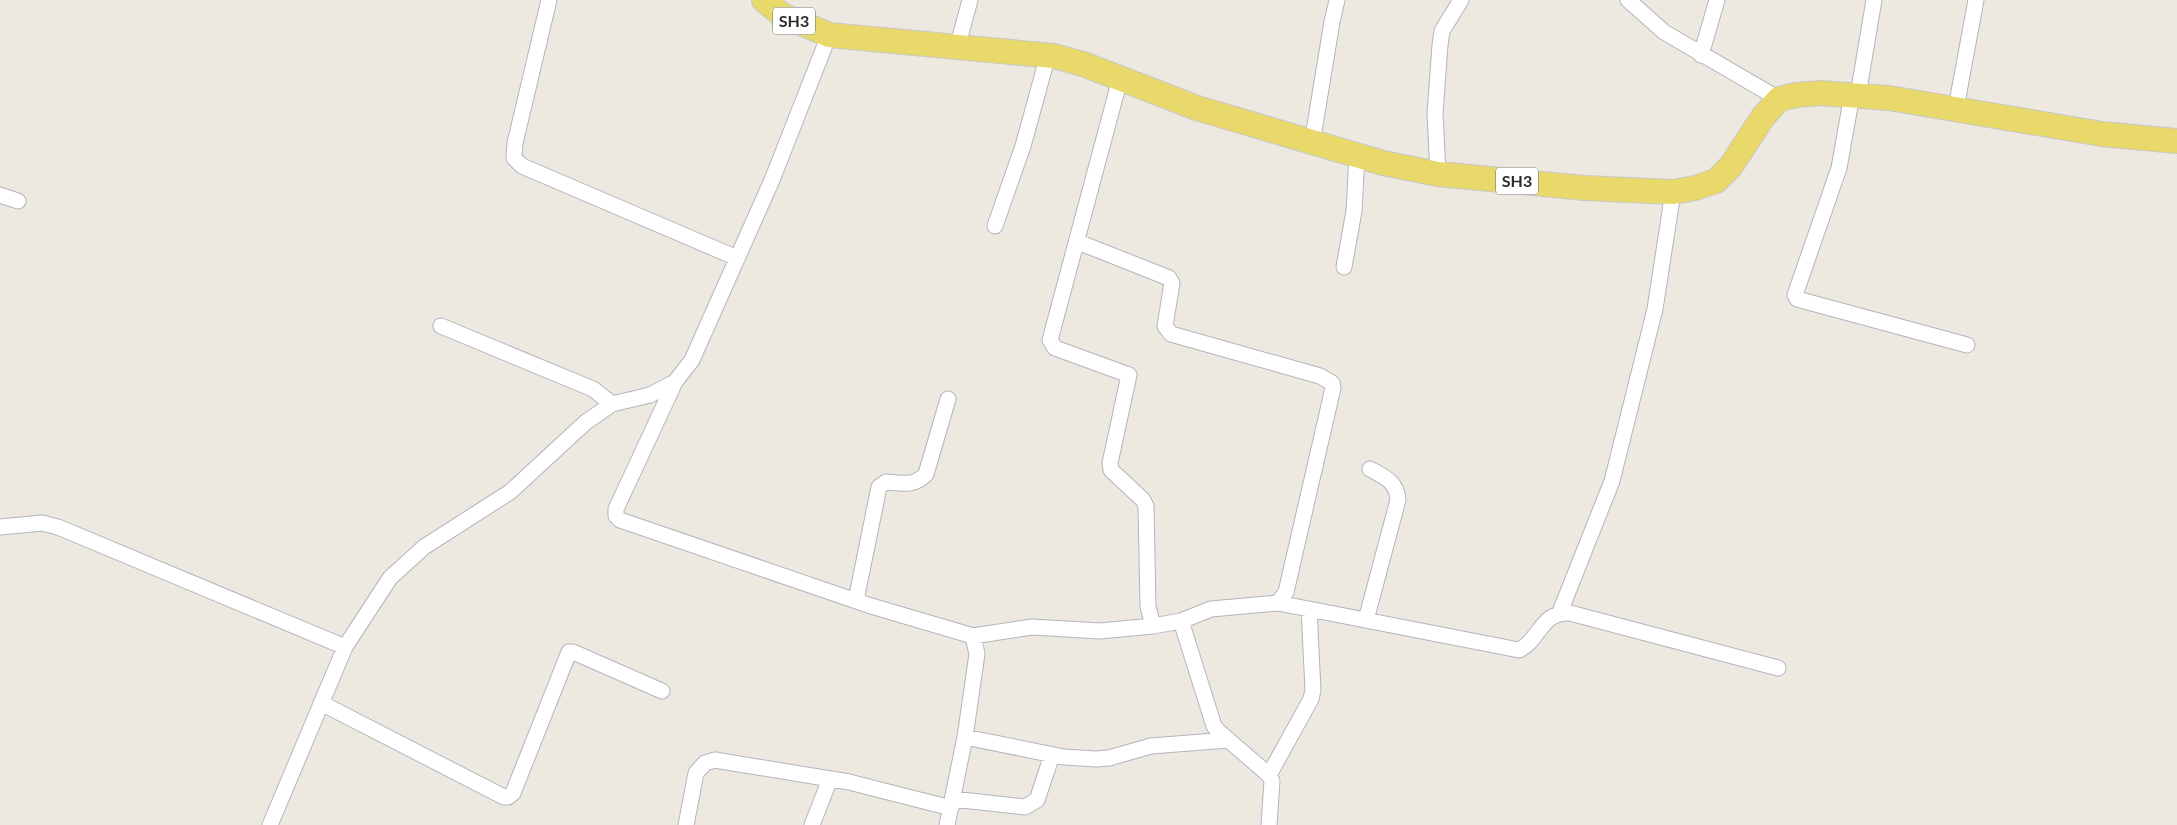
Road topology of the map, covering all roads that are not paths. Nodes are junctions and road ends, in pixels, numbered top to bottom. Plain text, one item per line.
1 (549, 0) edge
2 (764, 0) edge
3 (970, 0) edge
4 (1337, 0) edge
5 (1461, 0) edge
6 (1628, 0) edge
7 (1718, 0) edge
8 (1874, 0) edge
9 (1976, 0) edge
10 (829, 35) junction
11 (957, 48) junction
12 (1048, 55) junction
13 (1701, 55) junction
14 (1120, 79) junction
15 (1855, 95) junction
16 (1779, 99) junction
17 (1956, 108) junction
18 (2177, 141) edge
19 (1312, 143) junction
20 (1357, 155) junction
21 (1438, 174) junction
22 (1673, 192) junction
23 (0, 195) edge
24 (18, 201) dead end
25 (995, 226) dead end
26 (1078, 242) junction
27 (737, 258) junction
28 (1344, 267) dead end
29 (441, 326) dead end
30 (1967, 346) dead end
31 (675, 382) junction
32 (948, 399) dead end
33 (612, 404) junction
34 (1370, 469) dead end
35 (0, 527) edge
36 (856, 600) junction
37 (1278, 602) junction
38 (1309, 609) junction
39 (1560, 612) junction
40 (1366, 620) junction
41 (1181, 621) junction
42 (1153, 626) junction
43 (972, 636) junction
44 (345, 647) junction
45 (1778, 668) dead end
46 (662, 691) dead end
47 (321, 703) junction
48 (966, 737) junction
49 (1228, 740) junction
50 (1052, 755) junction
51 (1269, 775) junction
52 (830, 779) junction
53 (952, 804) junction
54 (270, 825) edge
55 (686, 825) edge
56 (812, 825) edge
57 (947, 825) edge
58 (1269, 825) edge

1 - 27 street
2 - 10 main road, SH3
3 - 11 street
4 - 19 street
5 - 21 street
6 - 13 street
7 - 13 street
8 - 15 street
9 - 17 street
10 - 11 main road, SH3
10 - 27 street
11 - 12 main road, SH3
12 - 14 main road, SH3
12 - 25 street
13 - 16 street
14 - 19 main road, SH3
14 - 26 street
15 - 16 main road
15 - 17 main road
15 - 30 street
16 - 22 main road, SH3
17 - 18 main road
19 - 20 main road, SH3
20 - 21 main road, SH3
20 - 28 street
21 - 22 main road, SH3
22 - 39 street
23 - 24 street
26 - 37 street
26 - 42 street
27 - 31 street
29 - 33 street
31 - 33 street
31 - 36 street
32 - 36 street
33 - 44 street
34 - 40 street
35 - 44 street
36 - 43 street
37 - 38 street
37 - 41 street
38 - 40 street
38 - 51 street
39 - 40 street
39 - 45 street
41 - 42 street
41 - 49 street
42 - 43 street
43 - 48 street
44 - 47 street
46 - 47 street
47 - 54 street
48 - 50 street
48 - 53 street
49 - 50 street
49 - 51 street
50 - 53 street
51 - 58 street
52 - 53 street
52 - 55 street
52 - 56 street
53 - 57 street

